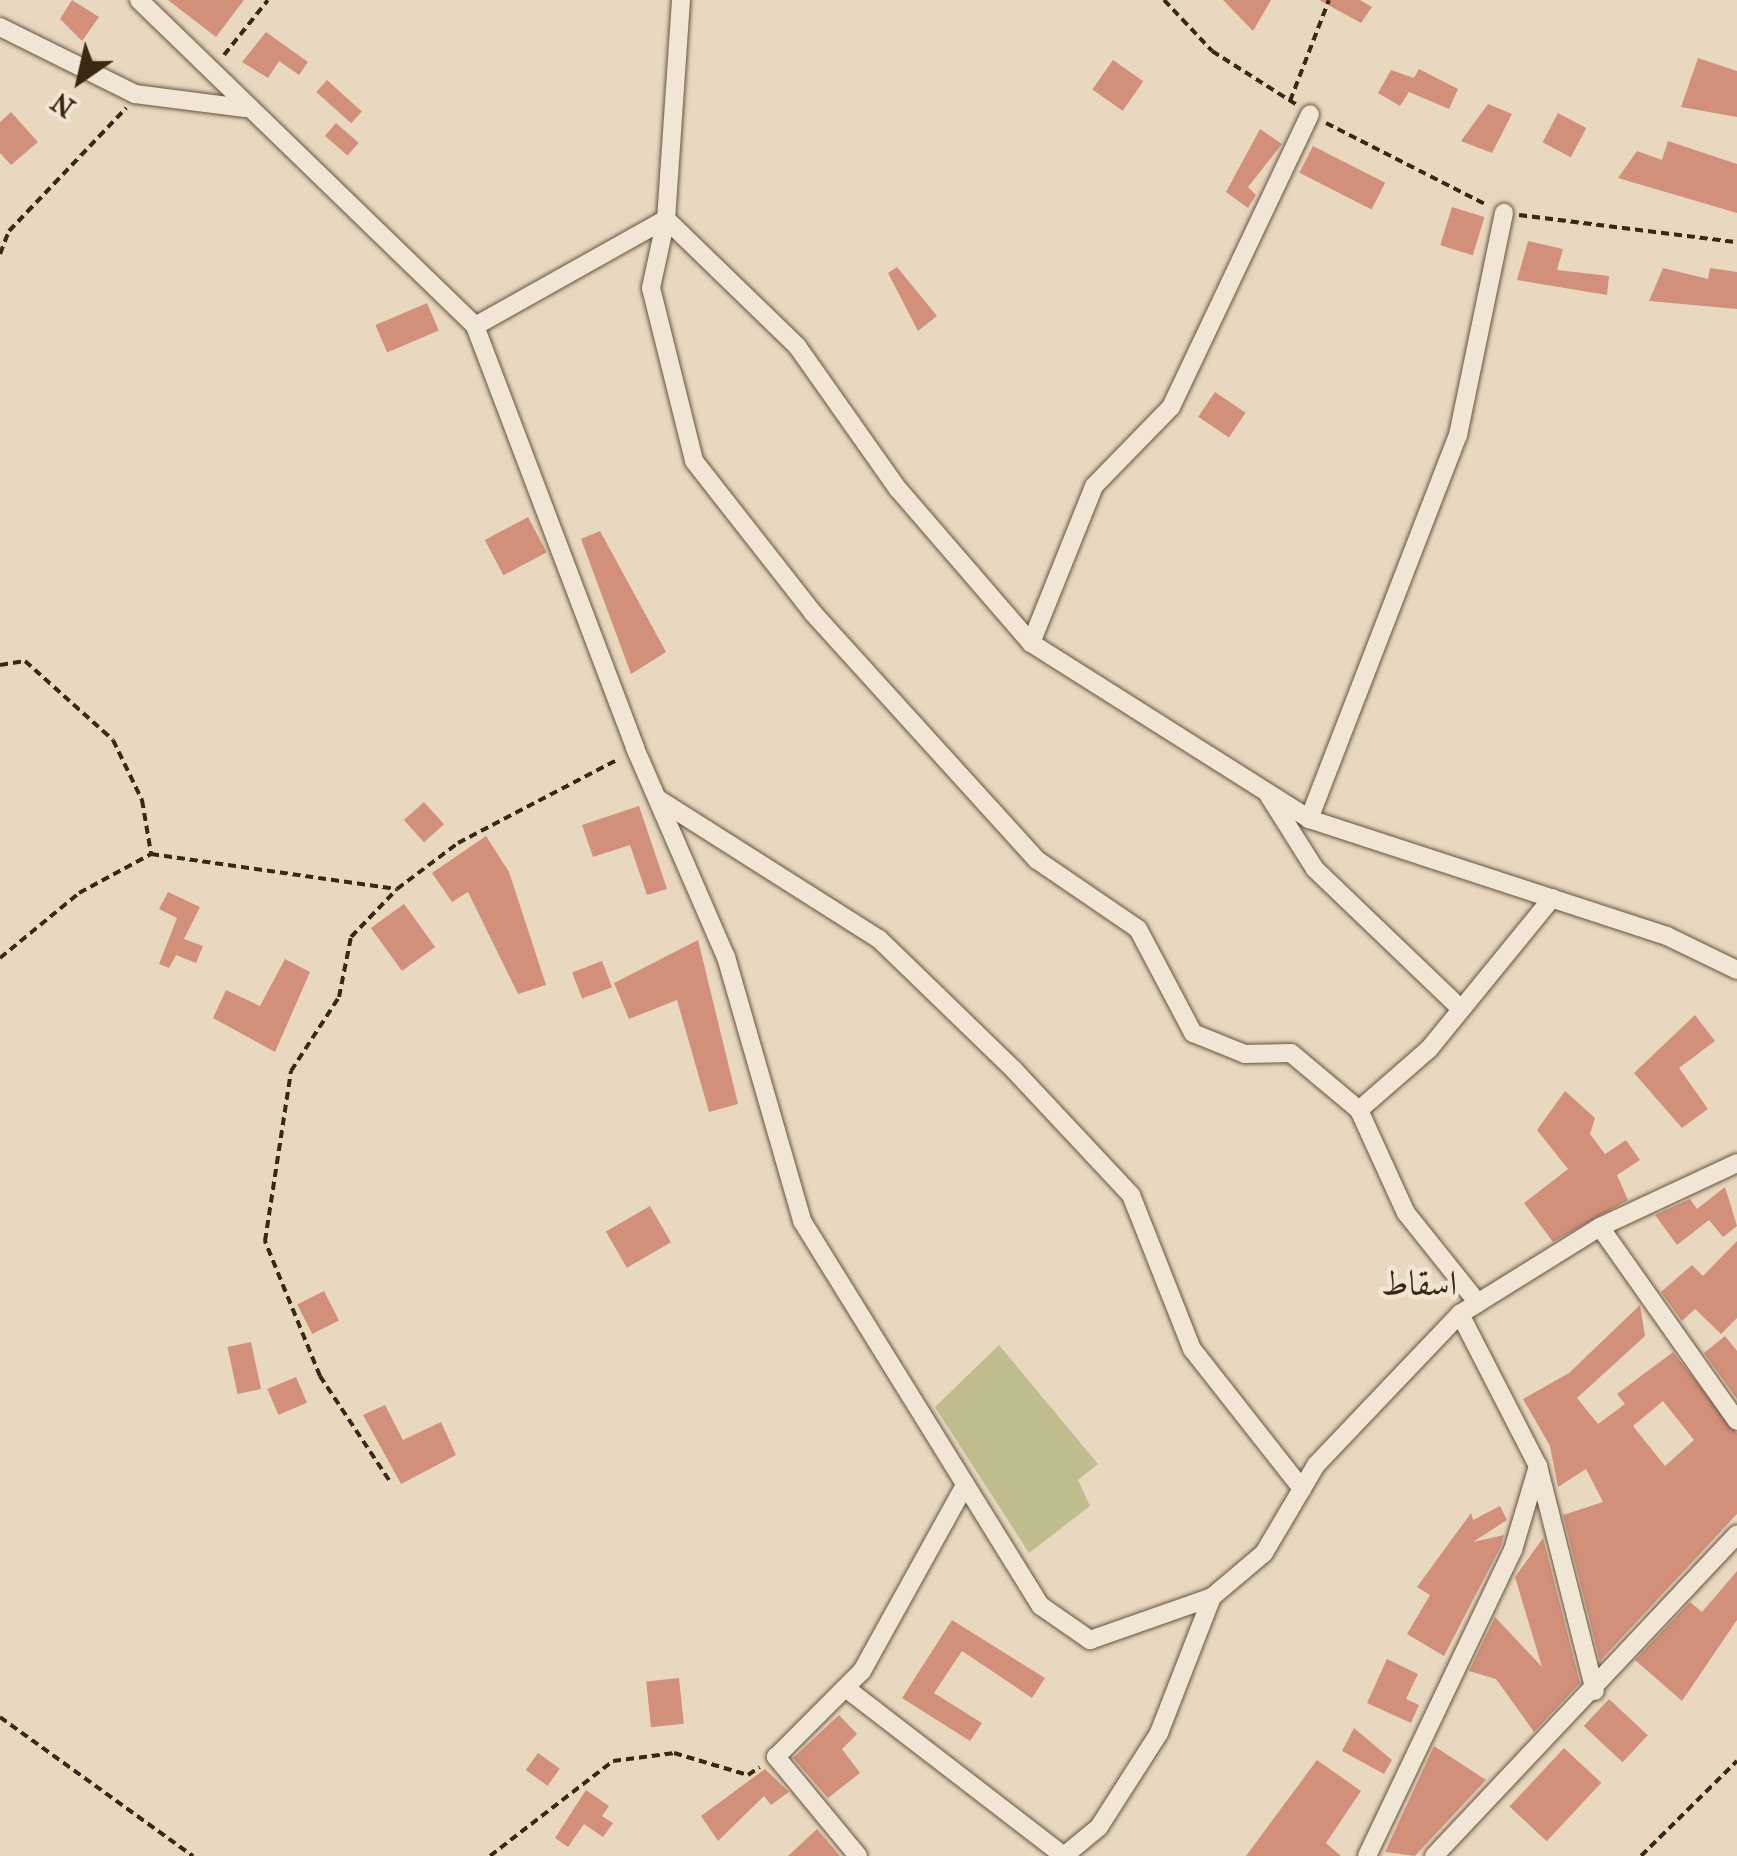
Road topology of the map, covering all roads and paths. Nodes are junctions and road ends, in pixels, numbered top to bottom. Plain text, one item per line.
1 (140, 0) edge
2 (268, 0) edge
3 (681, 0) edge
4 (1164, 0) edge
5 (1330, 0) edge
6 (0, 27) edge
7 (210, 72) junction
8 (135, 94) junction
9 (1290, 101) junction
10 (245, 108) junction
11 (1310, 114) junction
12 (1504, 213) junction
13 (666, 219) junction
14 (1737, 242) edge
15 (0, 254) edge
16 (475, 326) junction
17 (1031, 643) junction
18 (0, 664) edge
19 (635, 748) junction
20 (1266, 791) junction
21 (657, 798) junction
22 (1309, 819) junction
23 (151, 854) junction
24 (396, 889) junction
25 (1552, 898) junction
26 (0, 958) edge
27 (1737, 970) edge
28 (1461, 1008) junction
29 (1358, 1110) junction
30 (1737, 1163) edge
31 (1600, 1227) junction
32 (1478, 1303) junction
33 (1460, 1314) junction
34 (1737, 1420) edge
35 (1538, 1466) junction
36 (389, 1480) dead end
37 (965, 1485) junction
38 (1302, 1489) junction
39 (1737, 1534) edge
40 (1212, 1597) junction
41 (847, 1689) junction
42 (1595, 1691) junction
43 (0, 1717) edge
44 (776, 1757) junction
45 (1737, 1761) edge
46 (193, 1856) edge
47 (490, 1856) edge
48 (858, 1856) edge
49 (1064, 1856) edge
50 (1367, 1856) edge
51 (1434, 1856) edge
52 (1641, 1856) edge

1 - 7 street
2 - 7 path
3 - 13 street
4 - 9 path
5 - 9 path
6 - 8 street
7 - 10 street
8 - 10 street
8 - 15 path
9 - 11 path
10 - 16 street
11 - 12 path
11 - 17 street
12 - 14 path
12 - 22 street
13 - 16 street
13 - 17 street
13 - 29 street
16 - 19 street
17 - 20 street
18 - 23 path
19 - 21 street
19 - 24 path
20 - 22 street
20 - 28 street
21 - 37 street
21 - 38 street
22 - 25 street
23 - 24 path
23 - 26 path
24 - 36 path
25 - 27 street
25 - 28 street
28 - 29 street
29 - 32 street
30 - 31 street
31 - 32 street
31 - 34 street
32 - 33 street
33 - 35 street
33 - 38 street
35 - 42 street
35 - 50 street
37 - 40 street
37 - 41 street
38 - 40 street
39 - 42 street
40 - 49 street
41 - 44 street
41 - 49 street
42 - 51 street
43 - 46 path
44 - 47 path
44 - 48 street
45 - 52 path

